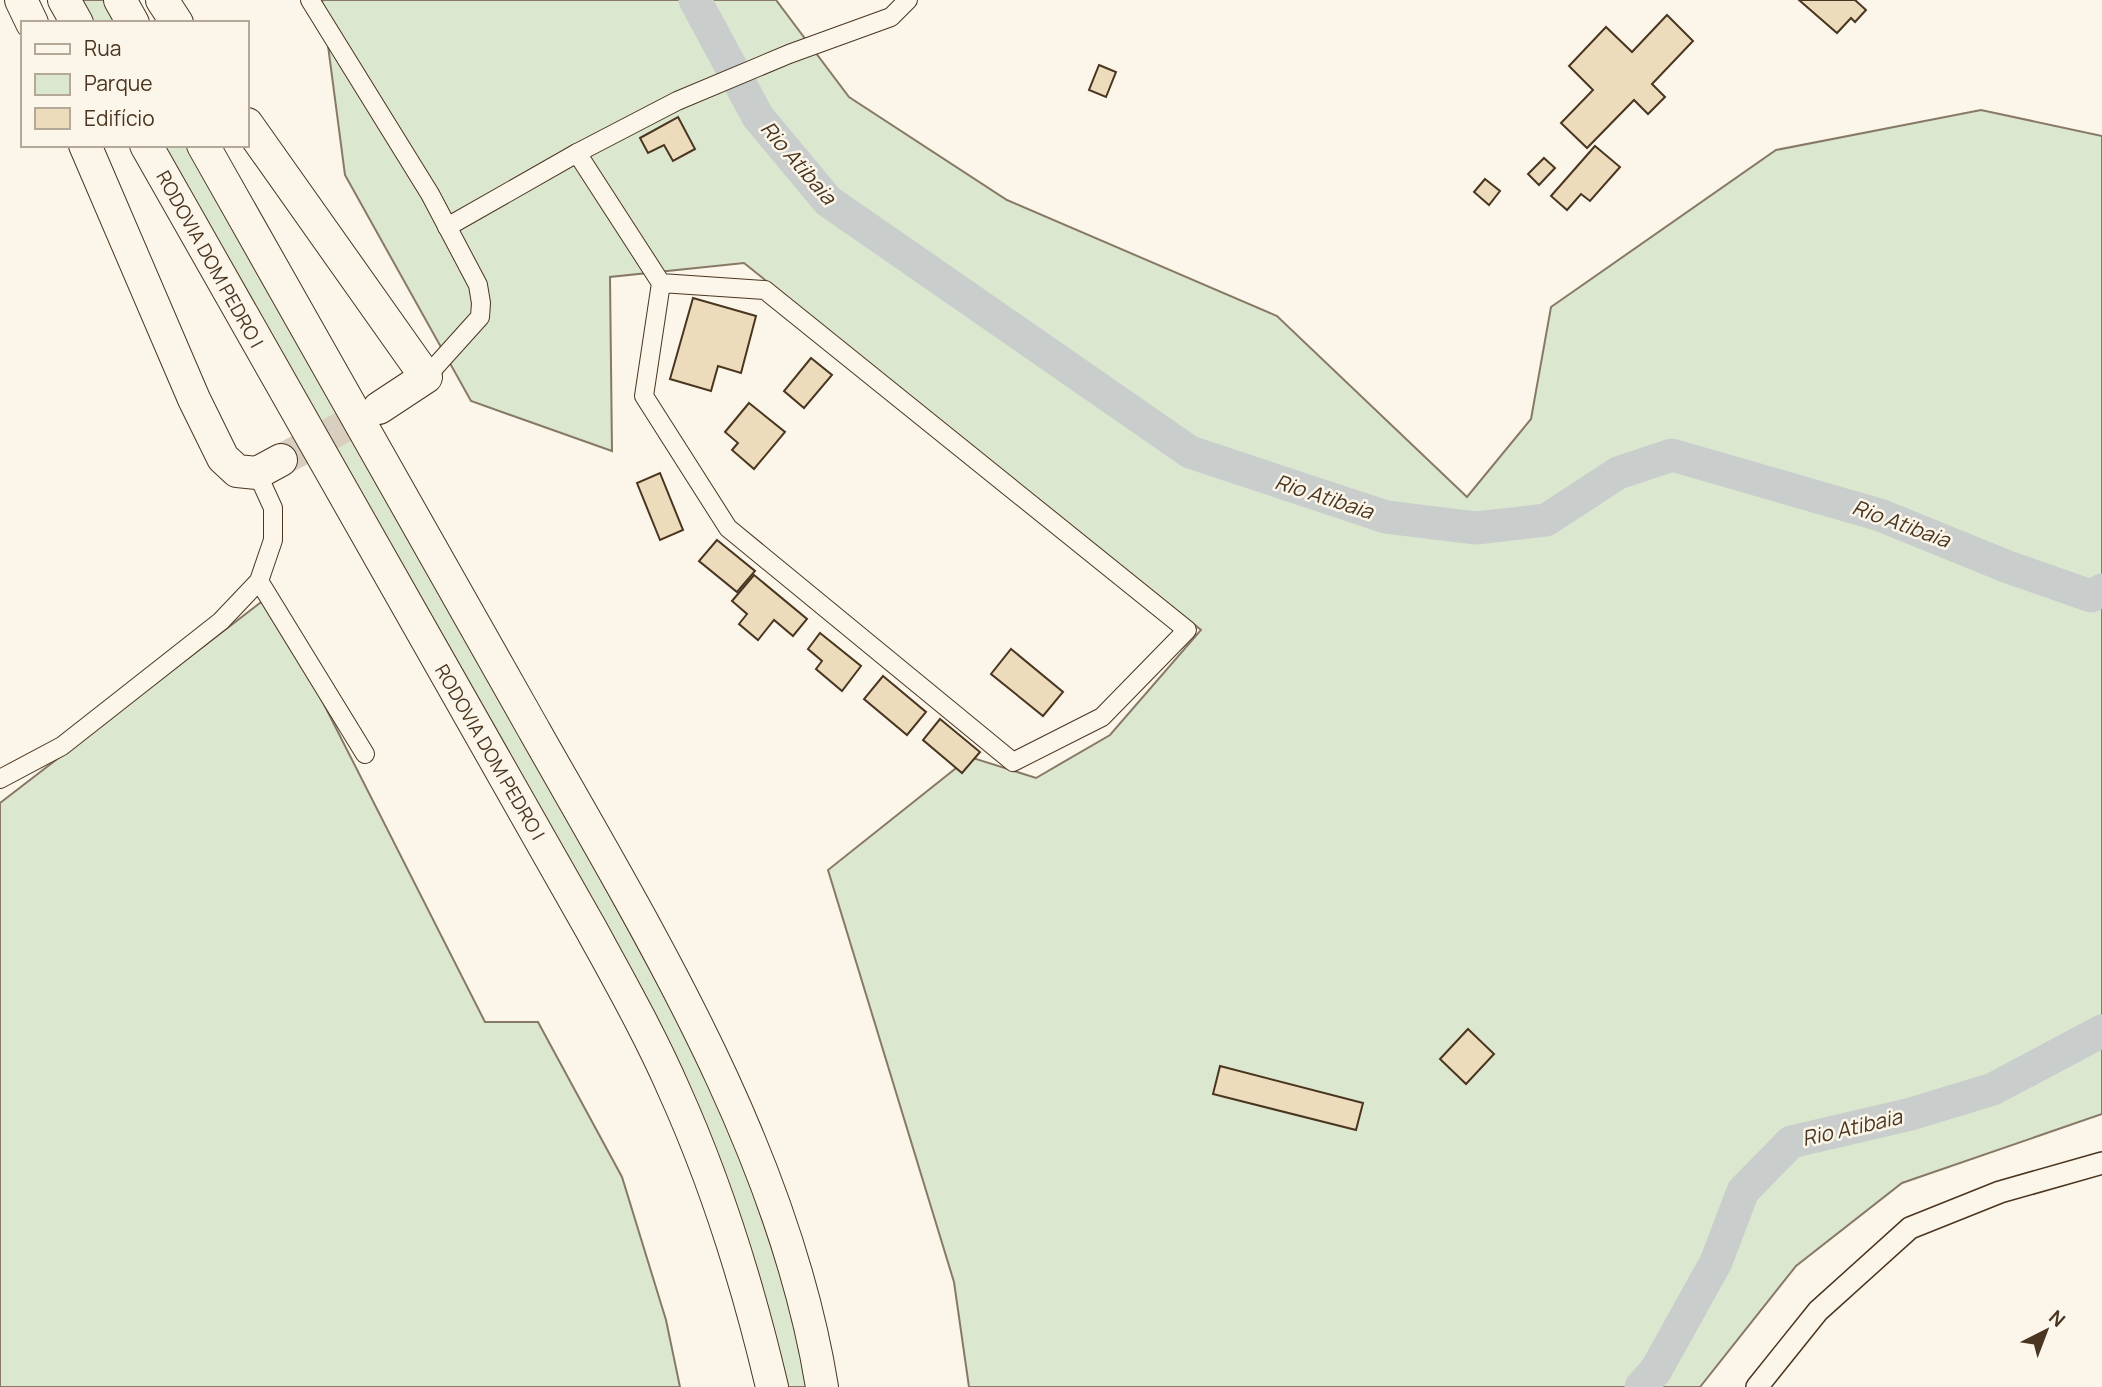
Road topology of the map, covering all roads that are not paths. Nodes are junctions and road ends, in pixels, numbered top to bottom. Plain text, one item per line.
1 (21, 0) edge
2 (64, 0) edge
3 (120, 0) edge
4 (162, 0) edge
5 (310, 0) edge
6 (908, 0) edge
7 (31, 21) edge
8 (76, 21) edge
9 (132, 21) edge
10 (176, 21) edge
11 (248, 125) edge
12 (86, 147) edge
13 (147, 147) edge
14 (204, 147) edge
15 (577, 153) junction
16 (447, 227) junction
17 (661, 283) junction
18 (426, 377) junction
19 (379, 408) tunnel mouth
20 (269, 466) joint
21 (259, 581) junction
22 (365, 754) dead end
23 (0, 779) edge
24 (2102, 1163) edge
25 (772, 1387) edge
26 (821, 1387) edge
27 (1757, 1387) edge

1 - 7 highway
2 - 8 highway
3 - 9 highway
4 - 10 highway
5 - 16 street
6 - 15 street
11 - 18 highway
12 - 20 highway
13 - 25 highway, RODOVIA DOM PEDRO I
14 - 26 highway
15 - 16 street
15 - 17 street
16 - 18 street
17 - 17 street
18 - 19 highway
20 - 21 street
21 - 22 street
21 - 23 street
24 - 27 street

